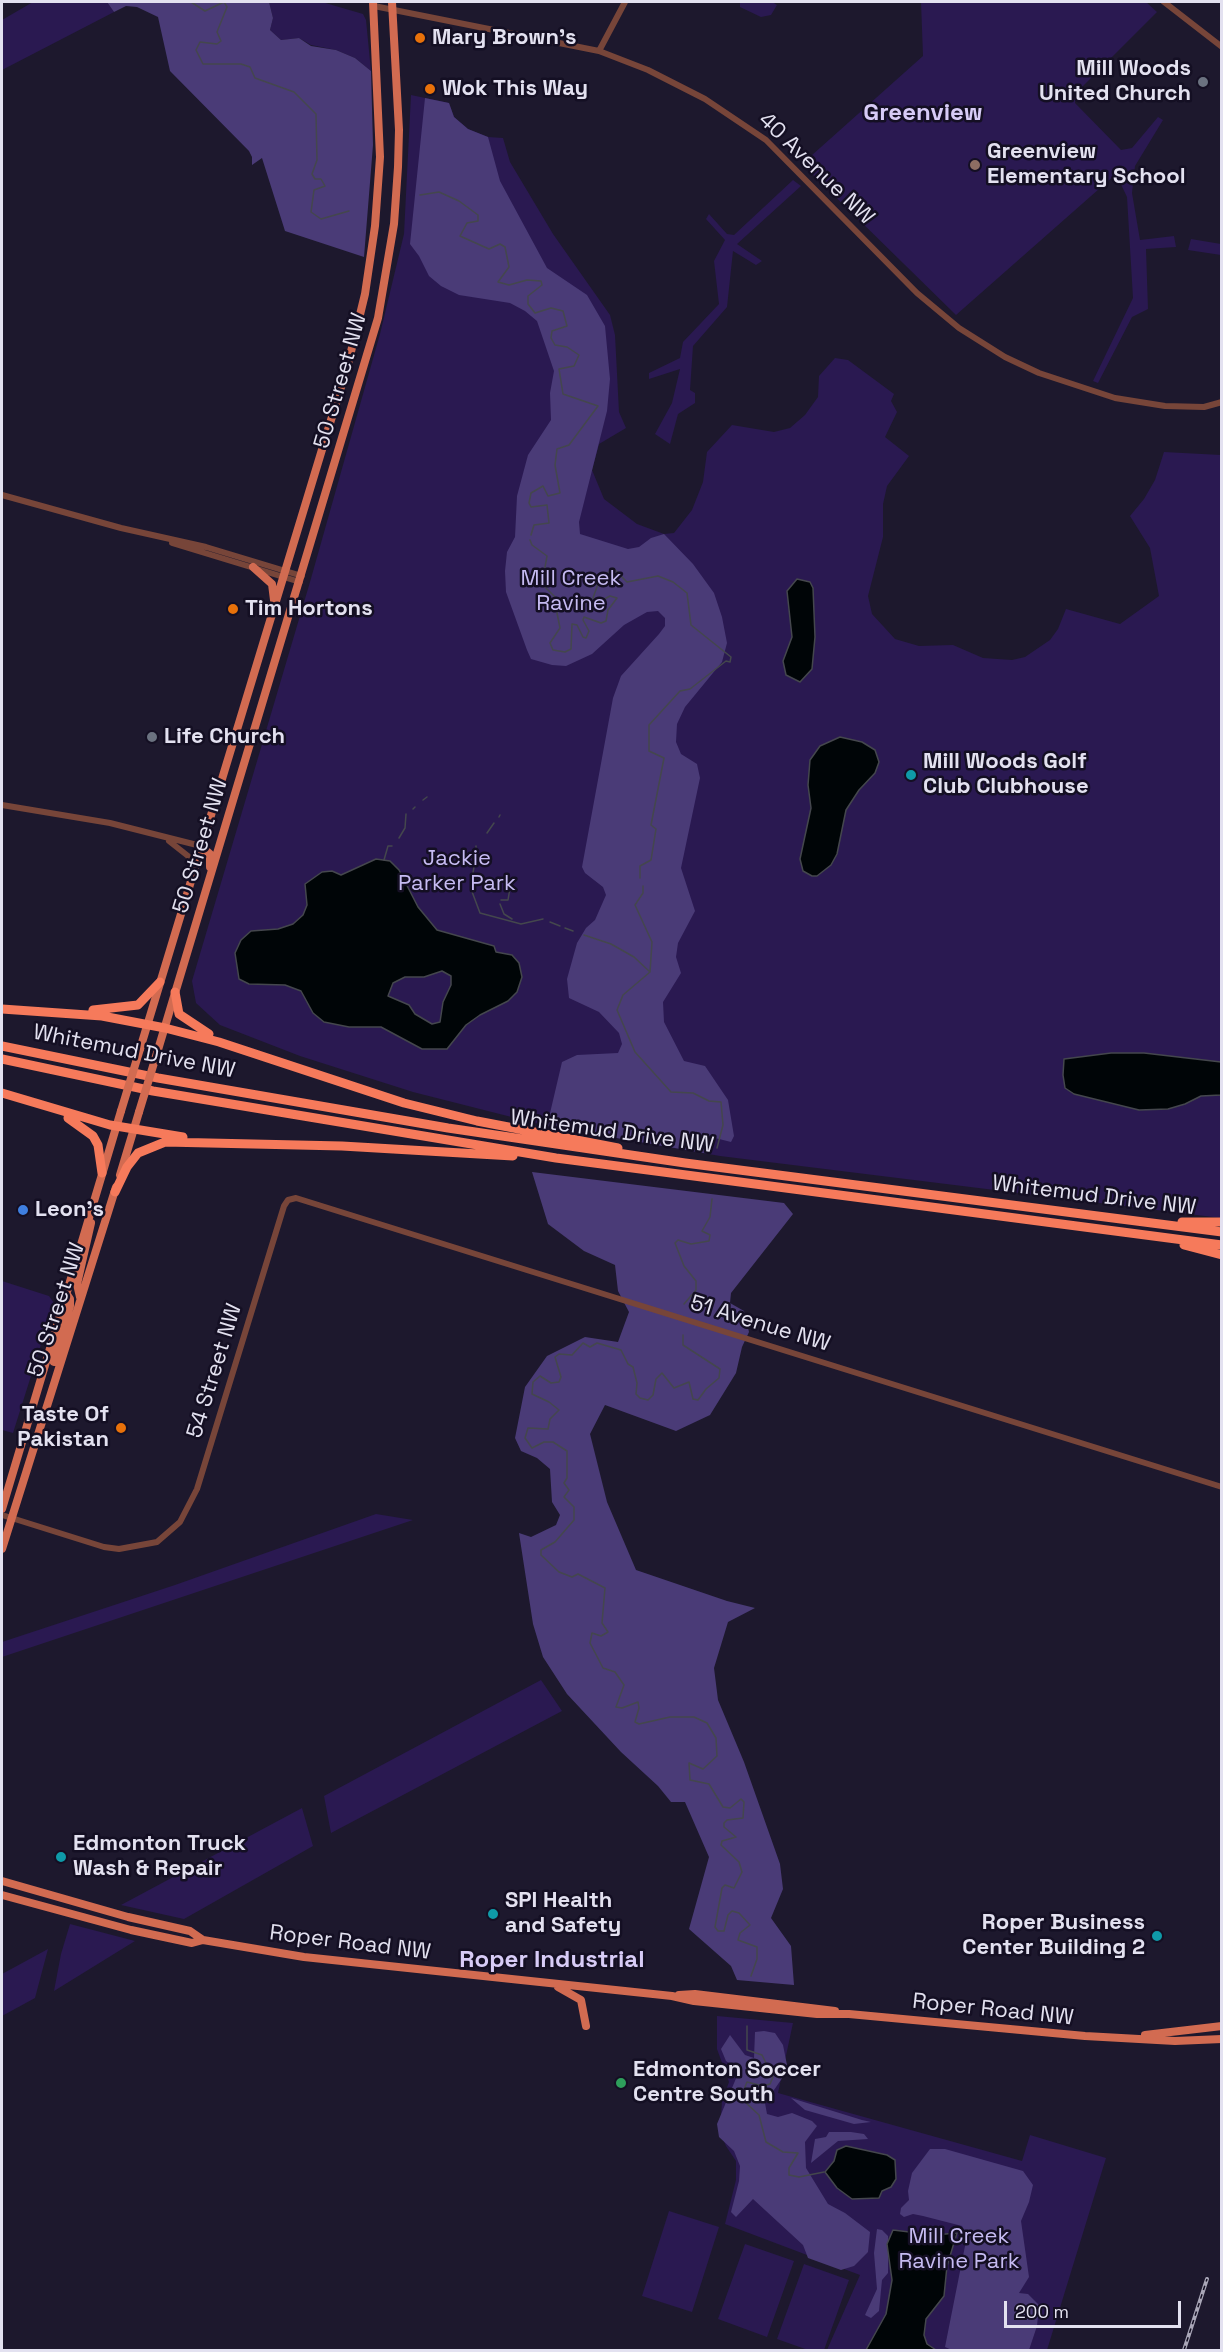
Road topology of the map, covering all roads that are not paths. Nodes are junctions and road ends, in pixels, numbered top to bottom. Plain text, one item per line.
1 (625, 2) edge
2 (1164, 2) edge
3 (374, 4) edge
4 (392, 6) edge
5 (1221, 47) edge
6 (598, 51) junction
7 (1221, 402) edge
8 (2, 495) edge
9 (146, 534) junction
10 (253, 567) junction
11 (284, 573) junction
12 (301, 579) junction
13 (274, 608) junction
14 (2, 805) edge
15 (166, 839) junction
16 (201, 846) junction
17 (194, 871) junction
18 (210, 880) junction
19 (160, 982) junction
20 (175, 992) junction
21 (2, 1009) edge
22 (51, 1011) junction
23 (147, 1024) junction
24 (165, 1028) junction
25 (2, 1046) edge
26 (238, 1049) junction
27 (2, 1059) edge
28 (2, 1093) edge
29 (53, 1110) junction
30 (116, 1127) junction
31 (133, 1130) junction
32 (212, 1141) junction
33 (556, 1158) junction
34 (685, 1163) junction
35 (102, 1173) junction
36 (115, 1192) junction
37 (288, 1200) joint
38 (92, 1204) junction
39 (1221, 1222) edge
40 (1152, 1223) junction
41 (1221, 1232) edge
42 (1150, 1236) junction
43 (1221, 1245) edge
44 (1221, 1255) edge
45 (66, 1293) junction
46 (80, 1297) junction
47 (48, 1398) junction
48 (1221, 1487) edge
49 (2, 1509) edge
50 (2, 1515) edge
51 (11, 1518) junction
52 (2, 1549) edge
53 (2, 1881) edge
54 (2, 1895) edge
55 (203, 1940) junction
56 (553, 1984) junction
57 (586, 2026) dead end
58 (1221, 2026) edge
59 (1134, 2037) junction
60 (1221, 2039) edge

1 - 6 street
2 - 5 street
3 - 4 street, 40 Avenue NW
3 - 11 main road, 50 Street NW
4 - 6 street, 40 Avenue NW
4 - 12 main road, 50 Street NW
6 - 7 street, 40 Avenue NW
8 - 9 street
9 - 10 street
9 - 11 street
10 - 11 street
10 - 13 main road
11 - 12 street
11 - 13 main road, 50 Street NW
12 - 18 main road, 50 Street NW
13 - 16 main road, 50 Street NW
14 - 15 street
15 - 16 street
15 - 17 street
16 - 17 main road, 50 Street NW
16 - 18 main road
17 - 19 main road, 50 Street NW
18 - 20 main road, 50 Street NW
19 - 22 highway
19 - 23 main road, 50 Street NW
20 - 24 main road, 50 Street NW
20 - 26 highway
21 - 22 highway
22 - 23 highway
23 - 24 highway
23 - 30 main road, 50 Street NW, bridge
24 - 26 highway
24 - 31 main road, 50 Street NW, bridge
25 - 34 highway, Whitemud Drive NW
26 - 34 highway
27 - 33 highway, Whitemud Drive NW
28 - 29 highway
29 - 30 highway
29 - 35 highway
30 - 31 highway
30 - 35 main road, 50 Street NW
31 - 32 highway
31 - 36 main road, 50 Street NW
32 - 33 highway
32 - 36 highway
33 - 42 highway, Whitemud Drive NW
34 - 40 highway, Whitemud Drive NW
35 - 38 main road, 50 Street NW
36 - 46 main road, 50 Street NW
37 - 48 street, 51 Avenue NW
37 - 51 street, 54 Street NW
38 - 45 main road, 50 Street NW
38 - 46 main road
39 - 40 highway
40 - 41 highway, Whitemud Drive NW
42 - 43 highway, Whitemud Drive NW
42 - 44 highway
45 - 47 main road
45 - 49 main road, 50 Street NW
46 - 47 main road, 50 Street NW
47 - 51 main road, 50 Street NW
50 - 51 street
51 - 52 main road, 50 Street NW
53 - 55 main road, Roper Road NW
54 - 55 main road, Roper Road NW
55 - 56 main road, Roper Road NW
56 - 57 main road
56 - 59 main road, Roper Road NW
58 - 59 main road, Roper Road NW
59 - 60 main road, Roper Road NW

